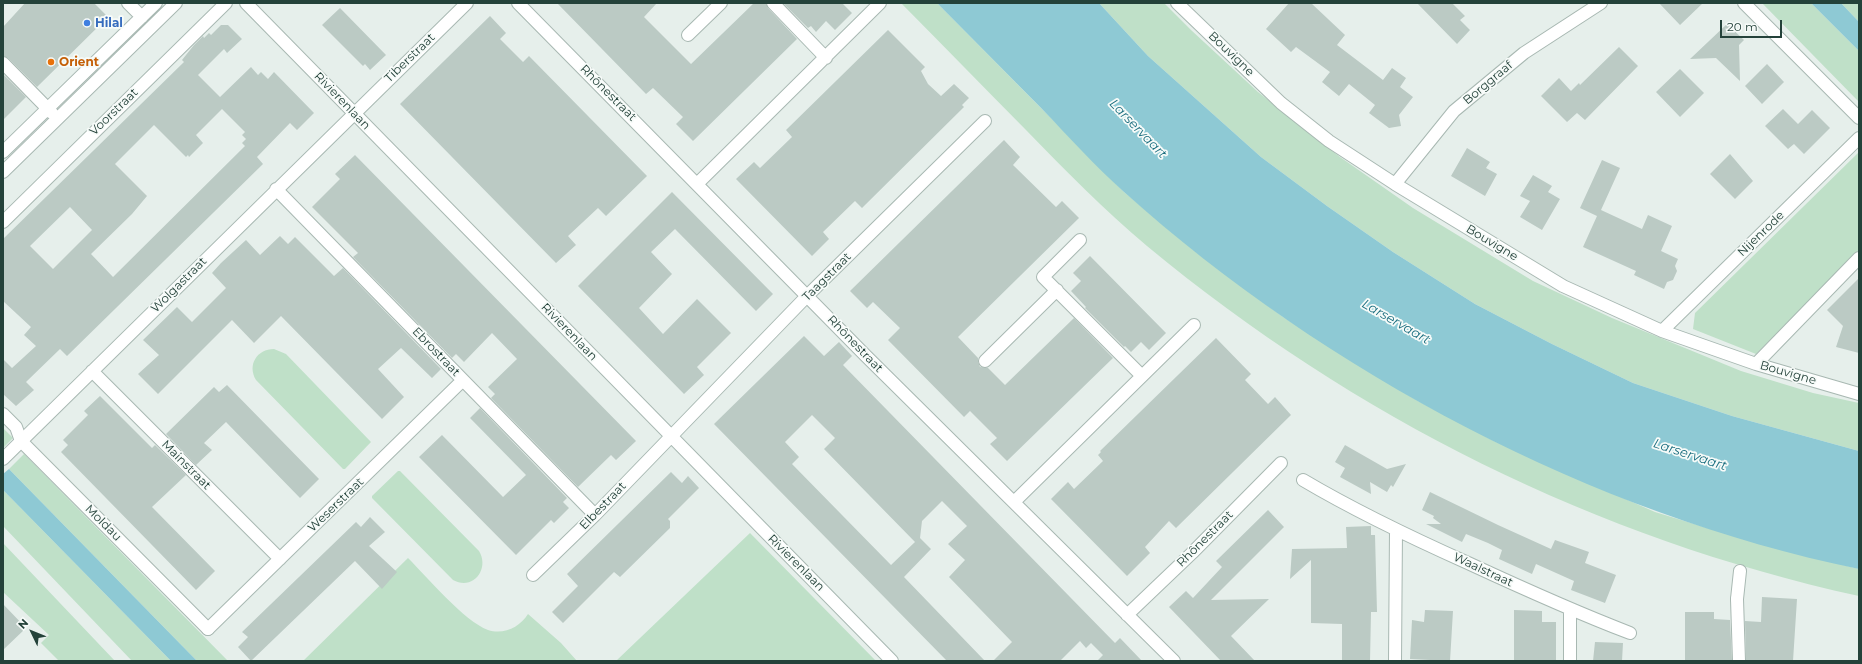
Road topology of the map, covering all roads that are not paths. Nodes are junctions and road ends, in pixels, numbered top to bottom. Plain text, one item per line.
1 (128, 3) edge
2 (156, 3) edge
3 (176, 3) edge
4 (226, 3) edge
5 (246, 3) edge
6 (467, 3) edge
7 (518, 3) edge
8 (721, 3) edge
9 (773, 3) edge
10 (880, 3) edge
11 (1177, 3) edge
12 (1601, 3) edge
13 (1744, 3) edge
14 (142, 17) junction
15 (688, 35) dead end
16 (826, 58) junction
17 (3, 64) edge
18 (47, 108) junction
19 (354, 113) junction
20 (58, 118) junction
21 (1859, 118) edge
22 (985, 121) dead end
23 (1859, 138) edge
24 (3, 152) edge
25 (3, 172) edge
26 (697, 184) junction
27 (1395, 184) junction
28 (276, 189) junction
29 (3, 222) edge
30 (1080, 240) dead end
31 (1859, 258) edge
32 (1057, 290) junction
33 (808, 295) junction
34 (1194, 326) dead end
35 (1662, 330) junction
36 (985, 361) dead end
37 (1756, 364) junction
38 (92, 371) junction
39 (1142, 376) junction
40 (463, 380) junction
41 (1859, 394) edge
42 (3, 414) edge
43 (670, 436) junction
44 (22, 441) junction
45 (4, 459) edge
46 (1282, 463) dead end
47 (1303, 480) dead end
48 (1014, 502) junction
49 (595, 515) junction
50 (1396, 530) junction
51 (280, 559) junction
52 (1740, 571) dead end
53 (533, 575) dead end
54 (1570, 610) junction
55 (1127, 614) junction
56 (208, 629) joint
57 (1630, 633) dead end
58 (892, 661) edge
59 (1174, 661) edge
60 (1394, 661) edge
61 (1570, 661) edge
62 (1738, 661) edge

1 - 14 street
2 - 14 street
3 - 20 street
4 - 29 street, Voorstraat
5 - 19 street, Rivierenlaan
6 - 19 street, Tiberstraat
7 - 26 street, Rhônestraat
8 - 15 street
9 - 16 street
10 - 16 street
11 - 27 street, Bouvigne
12 - 27 street, Borggraaf
13 - 21 street
14 - 18 street
16 - 26 street
17 - 18 street
18 - 20 street
18 - 24 street
19 - 28 street, Wolgastraat
19 - 43 street, Rivierenlaan
20 - 25 street
22 - 33 street, Taagstraat
23 - 35 street, Nijenrode
26 - 33 street, Rhônestraat
27 - 35 street, Bouvigne
28 - 38 street, Wolgastraat
28 - 40 street, Ebrostraat
30 - 32 street
31 - 37 street
32 - 36 street
32 - 39 street
33 - 43 street, Taagstraat
33 - 48 street, Rhônestraat
34 - 39 street
35 - 37 street, Bouvigne
37 - 41 street, Bouvigne
38 - 44 street, Wolgastraat
38 - 51 street, Mainstraat
39 - 48 street
40 - 49 street, Ebrostraat
40 - 51 street, Weserstraat
42 - 44 street, Moldau
43 - 49 street, Elbestraat
43 - 58 street, Rivierenlaan
44 - 45 street, Wolgastraat
44 - 56 street, Moldau
46 - 55 street, Rhônestraat
47 - 50 street, Waalstraat
48 - 55 street, Rhônestraat
49 - 53 street, Elbestraat
50 - 54 street, Waalstraat
50 - 60 street
51 - 56 street, Weserstraat
52 - 62 street
54 - 57 street, Waalstraat
54 - 61 street
55 - 59 street, Rhônestraat

